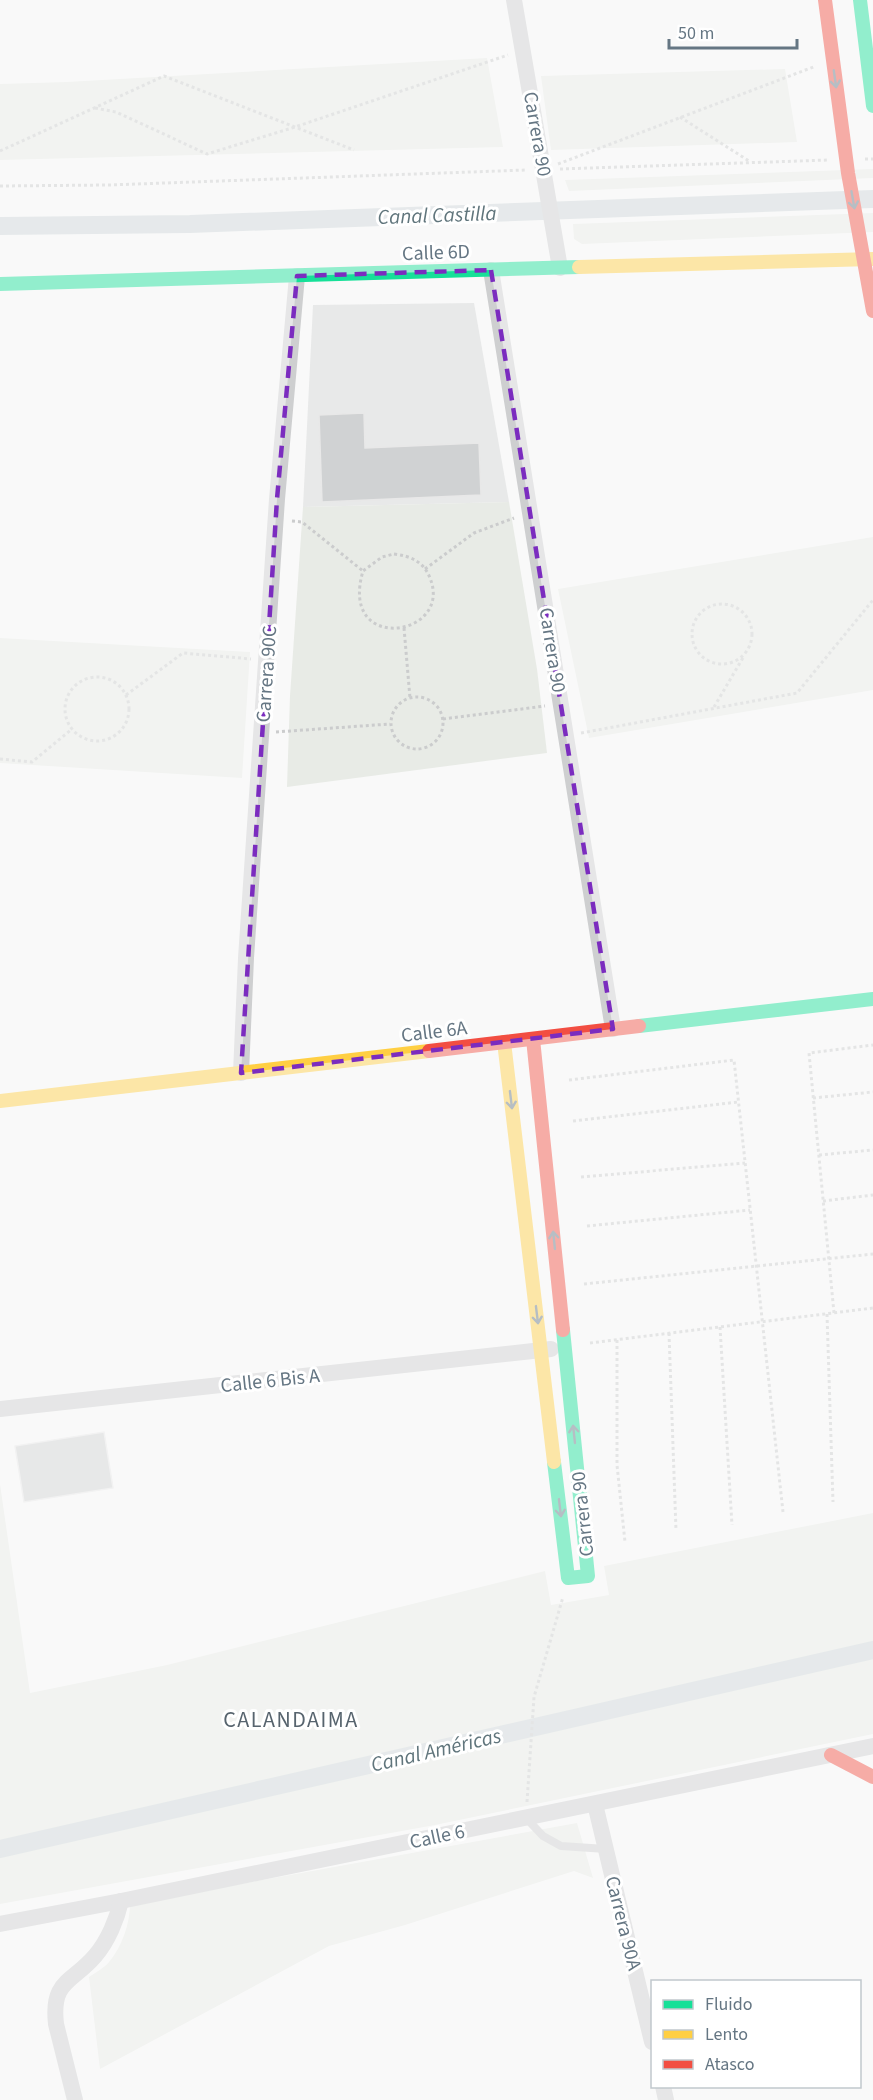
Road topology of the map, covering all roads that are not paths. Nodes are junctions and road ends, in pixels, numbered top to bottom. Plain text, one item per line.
1 (514, 0) edge
2 (825, 0) edge
3 (860, 0) edge
4 (873, 106) edge
5 (868, 259) edge
6 (560, 268) junction
7 (491, 270) junction
8 (297, 276) junction
9 (0, 284) edge
10 (873, 311) edge
11 (873, 999) edge
12 (614, 1029) junction
13 (533, 1039) junction
14 (504, 1042) junction
15 (241, 1073) junction
16 (0, 1101) edge
17 (565, 1348) junction
18 (541, 1350) junction
19 (0, 1409) edge
20 (873, 1746) edge
21 (831, 1755) junction
22 (873, 1777) edge
23 (595, 1804) junction
24 (526, 1818) junction
25 (606, 1849) junction
26 (121, 1901) junction
27 (0, 1924) edge
28 (651, 2038) edge
29 (75, 2100) edge

1 - 6 street, Carrera 90
2 -> 5 street
3 - 4 street
5 - 6 street, Calle 6D
5 - 10 street
6 - 7 street, Calle 6D
7 - 8 street, Calle 6D
7 - 12 street, Carrera 90
8 - 9 street, Calle 6D
8 - 15 street, Carrera 90C
11 - 12 street, Calle 6A
12 - 13 street, Calle 6A
13 - 14 street, Calle 6A
17 -> 13 street, Carrera 90
14 - 15 street, Calle 6A
14 -> 18 street, Carrera 90
15 - 16 street, Calle 6A
17 - 18 street, Calle 6 Bis A
18 -> 17 street, Carrera 90
18 - 19 street, Calle 6 Bis A
20 - 21 street, Calle 6
21 - 22 street
21 - 23 street, Calle 6
23 - 24 street, Calle 6
23 - 25 street, Carrera 90A
24 - 25 lane
24 - 26 street, Calle 6
25 - 28 street, Carrera 90A
26 - 27 street, Calle 6
26 - 29 street

